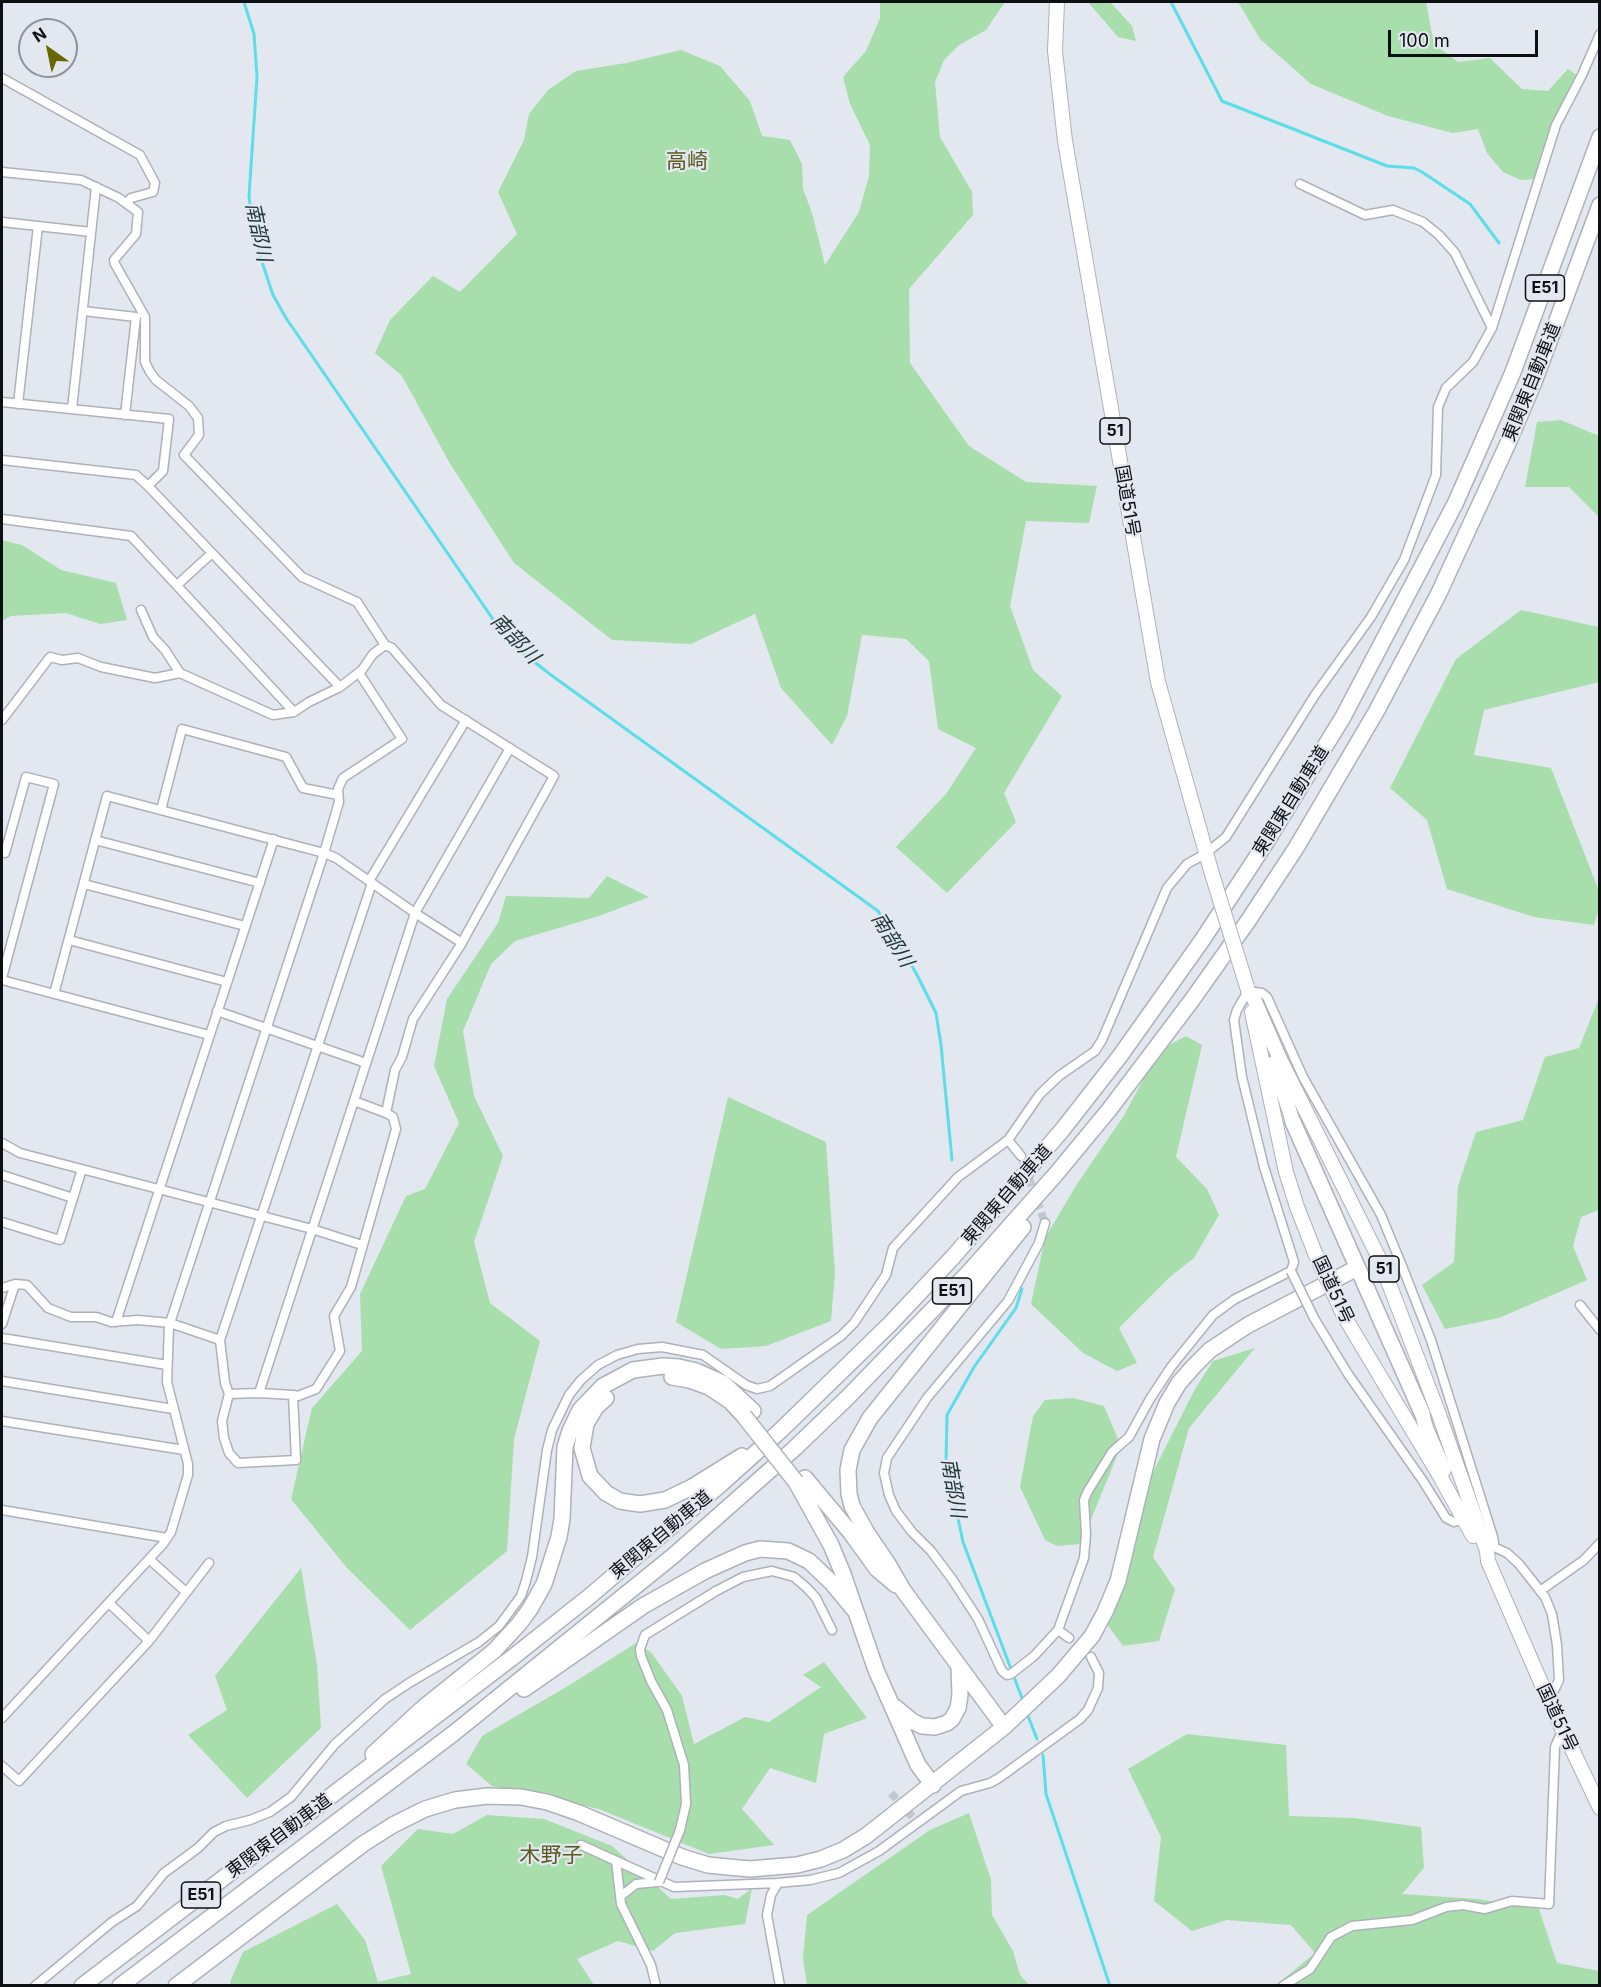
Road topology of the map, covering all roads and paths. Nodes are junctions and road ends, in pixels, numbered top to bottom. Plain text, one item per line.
1 (1057, 2) edge
2 (1599, 34) edge
3 (2, 78) edge
4 (1599, 137) edge
5 (2, 172) edge
6 (1299, 184) dead end
7 (96, 187) junction
8 (127, 203) junction
9 (1599, 206) edge
10 (2, 222) edge
11 (38, 226) junction
12 (91, 232) junction
13 (82, 311) junction
14 (1492, 328) junction
15 (2, 402) edge
16 (18, 404) junction
17 (72, 409) junction
18 (125, 415) junction
19 (2, 460) edge
20 (148, 486) junction
21 (2, 519) edge
22 (212, 553) junction
23 (177, 585) junction
24 (141, 610) dead end
25 (385, 645) junction
26 (180, 673) junction
27 (359, 673) junction
28 (340, 687) junction
29 (294, 712) junction
30 (2, 720) edge
31 (466, 720) junction
32 (510, 748) junction
33 (338, 795) junction
34 (161, 810) junction
35 (95, 840) junction
36 (274, 840) junction
37 (2, 852) edge
38 (324, 853) junction
39 (1205, 854) junction
40 (371, 882) junction
41 (260, 883) junction
42 (84, 884) junction
43 (415, 913) junction
44 (245, 927) junction
45 (69, 940) junction
46 (462, 943) junction
47 (2, 975) edge
48 (227, 982) junction
49 (1248, 989) junction
50 (54, 994) junction
51 (218, 1011) junction
52 (1266, 1026) junction
53 (266, 1028) junction
54 (209, 1035) junction
55 (318, 1046) junction
56 (366, 1063) junction
57 (1266, 1070) junction
58 (354, 1101) junction
59 (386, 1113) junction
60 (1293, 1122) junction
61 (1008, 1140) junction
62 (2, 1143) edge
63 (1021, 1156) tunnel mouth
64 (82, 1169) junction
65 (1056, 1174) junction
66 (2, 1176) edge
67 (159, 1189) junction
68 (73, 1198) junction
69 (209, 1202) junction
70 (261, 1216) junction
71 (2, 1222) edge
72 (1045, 1223) tunnel mouth
73 (312, 1229) junction
74 (362, 1245) junction
75 (1357, 1268) junction
76 (1292, 1271) junction
77 (15, 1284) junction
78 (2, 1288) edge
79 (1580, 1305) dead end
80 (116, 1322) junction
81 (170, 1323) junction
82 (2, 1324) edge
83 (1599, 1330) edge
84 (2, 1338) edge
85 (220, 1340) junction
86 (167, 1365) junction
87 (832, 1381) junction
88 (2, 1382) edge
89 (259, 1393) junction
90 (229, 1394) junction
91 (293, 1395) junction
92 (173, 1409) junction
93 (749, 1413) junction
94 (1422, 1413) junction
95 (2, 1421) edge
96 (184, 1450) junction
97 (1455, 1463) junction
98 (800, 1480) junction
99 (2, 1510) edge
100 (1462, 1514) junction
101 (167, 1538) junction
102 (1599, 1543) edge
103 (1489, 1553) junction
104 (149, 1559) junction
105 (209, 1563) dead end
106 (903, 1590) junction
107 (1540, 1591) junction
108 (186, 1592) junction
109 (108, 1603) junction
110 (855, 1612) junction
111 (832, 1630) dead end
112 (1058, 1630) junction
113 (1069, 1638) dead end
114 (149, 1641) junction
115 (1091, 1657) dead end
116 (959, 1667) junction
117 (1549, 1701) junction
118 (891, 1704) junction
119 (2, 1718) edge
120 (1004, 1727) junction
121 (1562, 1731) junction
122 (2, 1766) edge
123 (933, 1785) junction
124 (319, 1806) junction
125 (1599, 1808) edge
126 (349, 1813) junction
127 (581, 1845) dead end
128 (616, 1861) junction
129 (659, 1882) junction
130 (778, 1883) junction
131 (621, 1896) junction
132 (35, 1986) edge
133 (82, 1986) edge
134 (120, 1986) edge
135 (176, 1986) edge
136 (656, 1986) edge
137 (780, 1986) edge
138 (1283, 1986) edge

1 - 39 highway, 国道51号 / 51
2 - 14 street
3 - 8 street
4 - 87 highway, 東関東自動車道 / E51
5 - 7 street
6 - 14 street
7 - 8 street
7 - 12 street
8 - 25 street
9 - 65 highway, 東関東自動車道 / E51
10 - 11 street
11 - 12 street
11 - 16 street
12 - 13 street
13 - 17 street
13 - 18 street
14 - 39 street
15 - 16 street
16 - 17 street
17 - 18 street
18 - 20 street
19 - 20 street
20 - 22 street
21 - 23 street
22 - 23 street
22 - 28 street
23 - 29 street
24 - 26 street
25 - 27 street
25 - 31 street
26 - 29 street
26 - 30 street
27 - 28 street
27 - 33 street
28 - 29 street
31 - 32 street
31 - 40 street
32 - 43 street
32 - 46 street
33 - 34 street
33 - 38 street
34 - 35 street
34 - 36 street
35 - 41 street
35 - 42 street
36 - 38 street
36 - 41 street
37 - 47 street
38 - 40 street
38 - 53 street
39 - 49 highway, 国道51号 / 51, bridge
39 - 61 street
40 - 43 street
40 - 55 street
41 - 44 street
42 - 44 street
42 - 45 street
43 - 46 street
43 - 56 street
44 - 48 street
45 - 48 street
45 - 50 street
46 - 59 street
47 - 50 street
48 - 51 street
49 - 52 highway, 国道51号 / 51
49 - 57 highway, 国道51号 / 51
49 - 76 street
49 - 103 street
50 - 54 street
51 - 53 street
51 - 54 street
52 - 60 highway
52 - 97 highway, 国道51号 / 51
53 - 55 street
53 - 69 street
54 - 67 street
55 - 56 street
55 - 70 street
56 - 58 street
57 - 60 highway
57 - 100 highway, 国道51号 / 51, bridge
58 - 59 street
58 - 73 street
59 - 74 street
60 - 75 highway
61 - 63 street
61 - 132 street
62 - 64 street
64 - 67 street
64 - 68 street
65 - 106 highway
65 - 126 highway, 東関東自動車道 / E51
66 - 68 street
67 - 69 street
67 - 80 street
68 - 71 street
69 - 70 street
69 - 81 street
70 - 73 street
70 - 85 street
72 - 112 street
73 - 74 street
73 - 89 street
74 - 91 street
75 - 94 highway
75 - 120 highway
76 - 100 street, bridge
76 - 112 street
77 - 78 street
77 - 80 street
77 - 82 street
79 - 83 street
80 - 81 street
81 - 85 street
81 - 86 street
84 - 86 street
85 - 90 street
86 - 92 street
87 - 93 highway
87 - 124 highway, 東関東自動車道 / E51
88 - 92 street
89 - 90 street
89 - 91 street
90 - 91 street
92 - 96 street
93 - 98 highway, bridge
93 - 124 highway
94 - 97 highway
94 - 100 highway
95 - 96 street
96 - 101 street
97 - 103 highway, 国道51号 / 51
98 - 106 highway
98 - 110 highway
99 - 101 street
100 - 103 highway, 国道51号 / 51
101 - 104 street
102 - 107 street
103 - 107 street
103 - 117 highway, 国道51号 / 51
104 - 108 street
104 - 109 street
105 - 108 street
106 - 116 highway
107 - 117 street
108 - 114 street
109 - 114 street
109 - 119 street
110 - 118 highway
110 - 126 highway
111 - 129 street, bridge
112 - 113 street
114 - 122 street
115 - 130 street
116 - 118 highway
116 - 120 highway
117 - 121 highway, 国道51号 / 51
118 - 123 highway
120 - 123 highway
121 - 125 highway, 国道51号 / 51
121 - 138 street
123 - 135 highway
124 - 133 highway, 東関東自動車道 / E51
126 - 134 highway, 東関東自動車道 / E51
127 - 128 street
128 - 129 street
128 - 131 street
129 - 130 street
129 - 131 street
130 - 137 street
131 - 136 street

